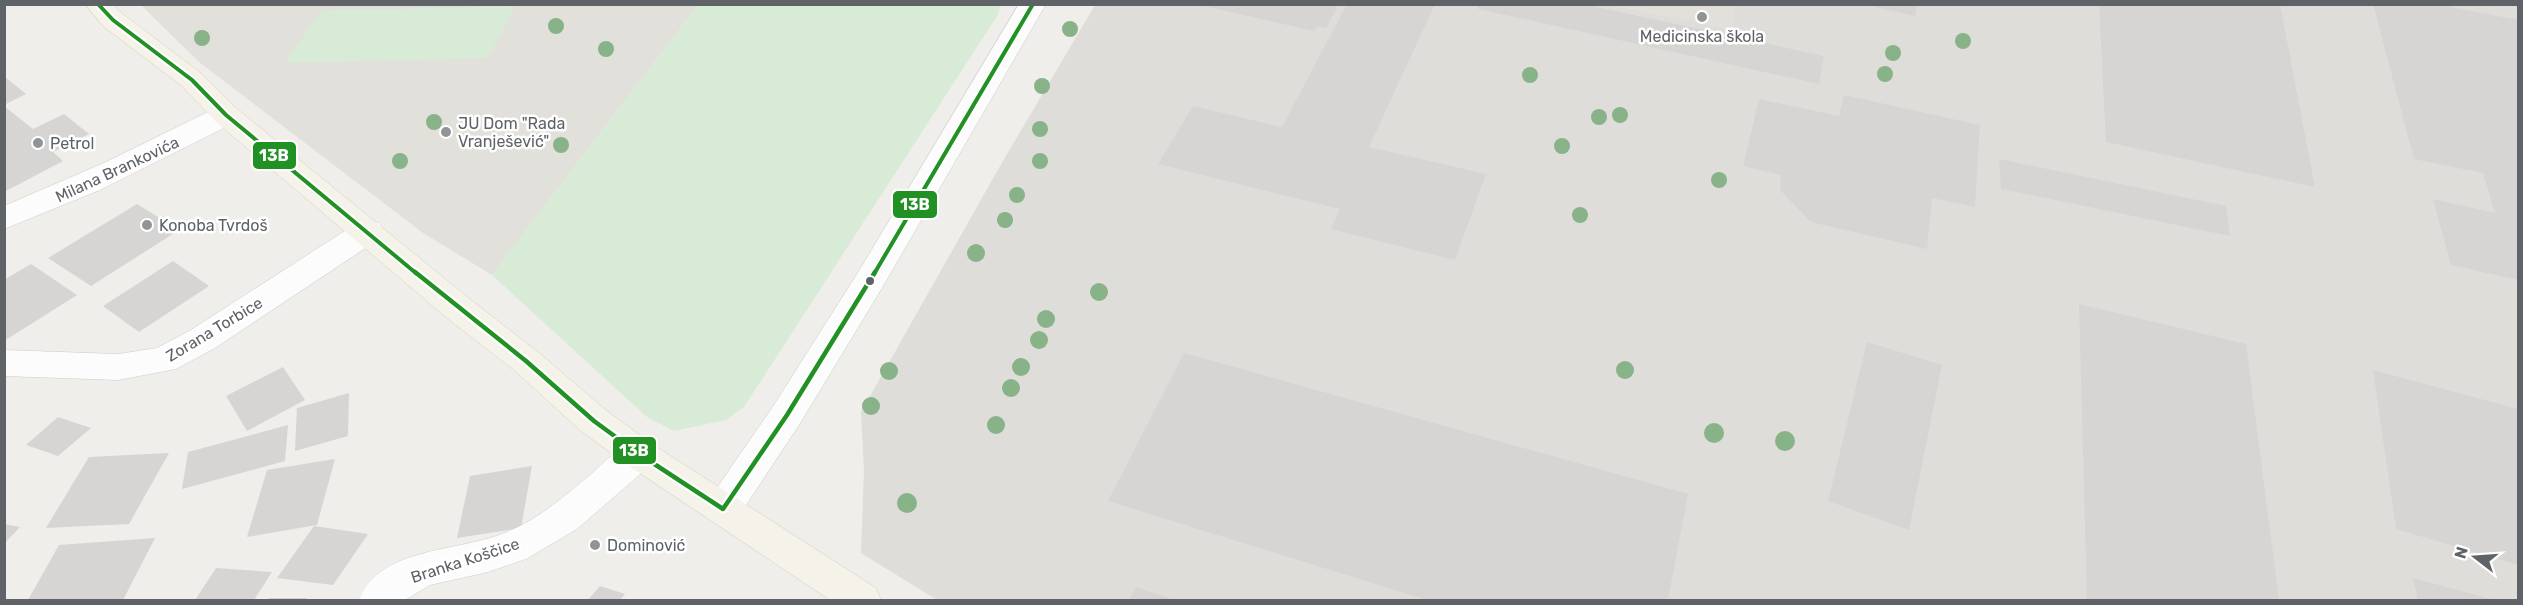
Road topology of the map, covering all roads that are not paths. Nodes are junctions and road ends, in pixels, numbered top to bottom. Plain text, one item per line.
1 (98, 4) edge
2 (1033, 4) edge
3 (226, 115) junction
4 (4, 218) edge
5 (368, 231) junction
6 (4, 363) edge
7 (639, 454) junction
8 (723, 509) junction
9 (378, 600) edge
10 (862, 600) edge

1 - 3 main road
2 - 8 street
3 - 4 street, Milana Brankovića
3 - 5 main road
5 - 6 street, Zorana Torbice
5 - 7 main road
7 - 8 main road
7 - 9 street, Branka Koščice
8 - 10 main road

